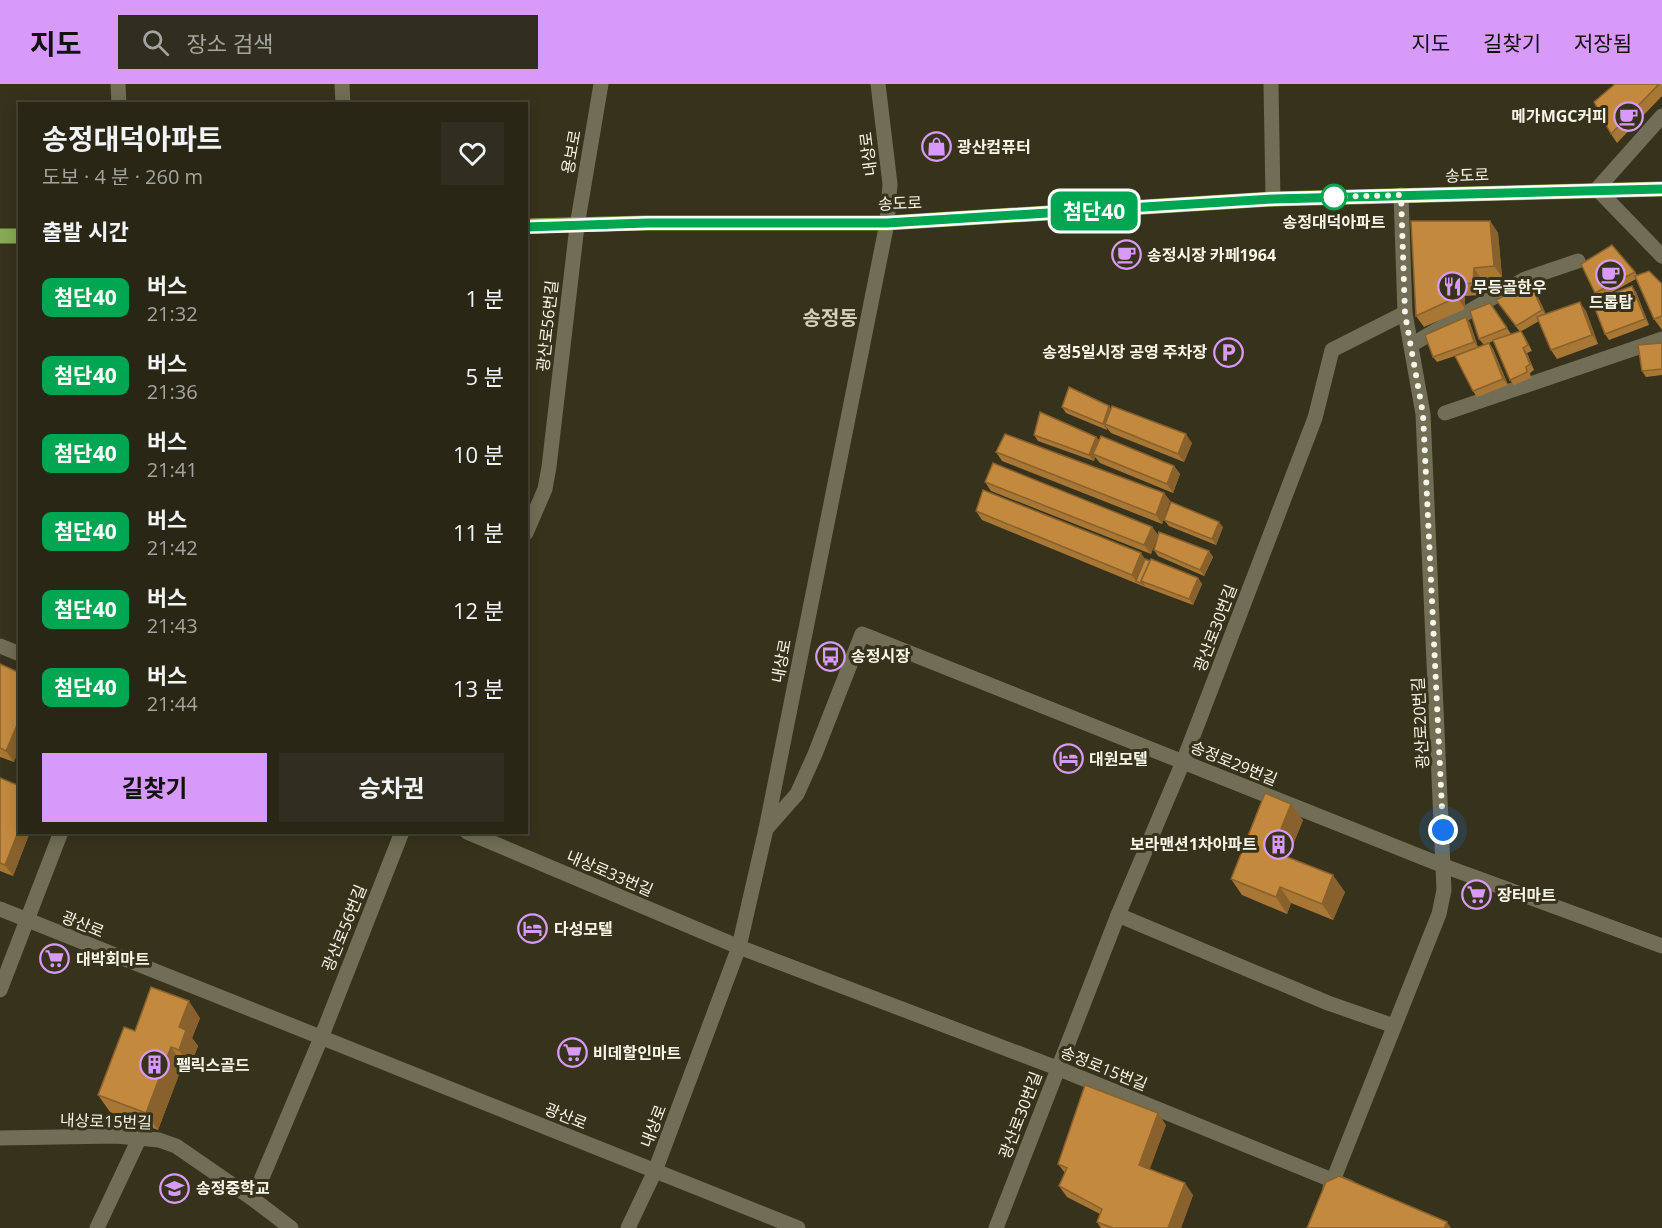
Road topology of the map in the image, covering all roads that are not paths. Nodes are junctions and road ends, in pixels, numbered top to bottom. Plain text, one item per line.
1 (118, 84) edge
2 (342, 84) edge
3 (601, 84) edge
4 (879, 84) edge
5 (1271, 84) edge
6 (119, 102) edge
7 (343, 102) edge
8 (1662, 116) edge
9 (1597, 189) junction
10 (1662, 189) edge
11 (1401, 195) junction
12 (1273, 199) junction
13 (887, 223) junction
14 (528, 226) edge
15 (577, 226) junction
16 (0, 236) edge
17 (18, 236) edge
18 (1662, 256) edge
19 (1578, 261) dead end
20 (1405, 314) junction
21 (1662, 339) edge
22 (1411, 345) junction
23 (1445, 413) dead end
24 (528, 528) edge
25 (0, 646) edge
26 (18, 653) edge
27 (1183, 762) junction
28 (766, 829) junction
29 (61, 834) edge
30 (401, 834) edge
31 (472, 834) edge
32 (1444, 866) junction
33 (0, 909) edge
34 (1118, 915) junction
35 (28, 921) junction
36 (1662, 946) edge
37 (740, 947) junction
38 (0, 990) edge
39 (1394, 1026) junction
40 (321, 1038) junction
41 (1057, 1068) junction
42 (0, 1138) edge
43 (139, 1139) junction
44 (655, 1171) junction
45 (1333, 1181) junction
46 (1366, 1194) edge
47 (253, 1199) junction
48 (1326, 1200) edge
49 (96, 1228) edge
50 (291, 1228) edge
51 (628, 1228) edge
52 (798, 1228) edge
53 (996, 1228) edge

1 - 6 street
2 - 7 street
3 - 15 street, 용보로
4 - 13 street, 내상로
5 - 12 street
8 - 9 street
9 - 10 main road, 송도로
9 - 11 main road, 송도로
9 - 18 street
11 - 12 main road, 송도로
11 - 20 street, 광산로20번길
12 - 13 main road, 송도로
13 - 15 main road, 송도로
13 - 28 street, 내상로
14 - 15 main road, 송도로
15 - 24 street, 광산로56번길
16 - 17 main road
19 - 22 street
20 - 22 street, 광산로20번길
20 - 27 street, 광산로30번길
21 - 23 street
22 - 32 street, 광산로20번길
25 - 26 street
27 - 28 street, 송정로29번길
27 - 32 street, 송정로29번길
27 - 34 street, 광산로30번길
28 - 37 street, 내상로
29 - 35 street
30 - 40 street, 광산로56번길
31 - 37 street, 내상로33번길
32 - 36 street, 송정로29번길
32 - 39 street, 광산로20번길
33 - 35 street, 광산로
34 - 39 street
34 - 41 street, 광산로30번길
35 - 38 street
35 - 40 street, 광산로
37 - 41 street, 송정로15번길
37 - 44 street, 내상로
39 - 45 street, 광산로20번길
40 - 44 street, 광산로
40 - 47 street
41 - 45 street, 송정로15번길
41 - 53 street, 광산로30번길
42 - 43 street, 내상로15번길
43 - 47 street, 내상로15번길
43 - 49 street
44 - 51 street, 내상로
44 - 52 street, 광산로
45 - 46 street, 송정로15번길
45 - 48 street, 광산로20번길
47 - 50 street, 내상로15번길

